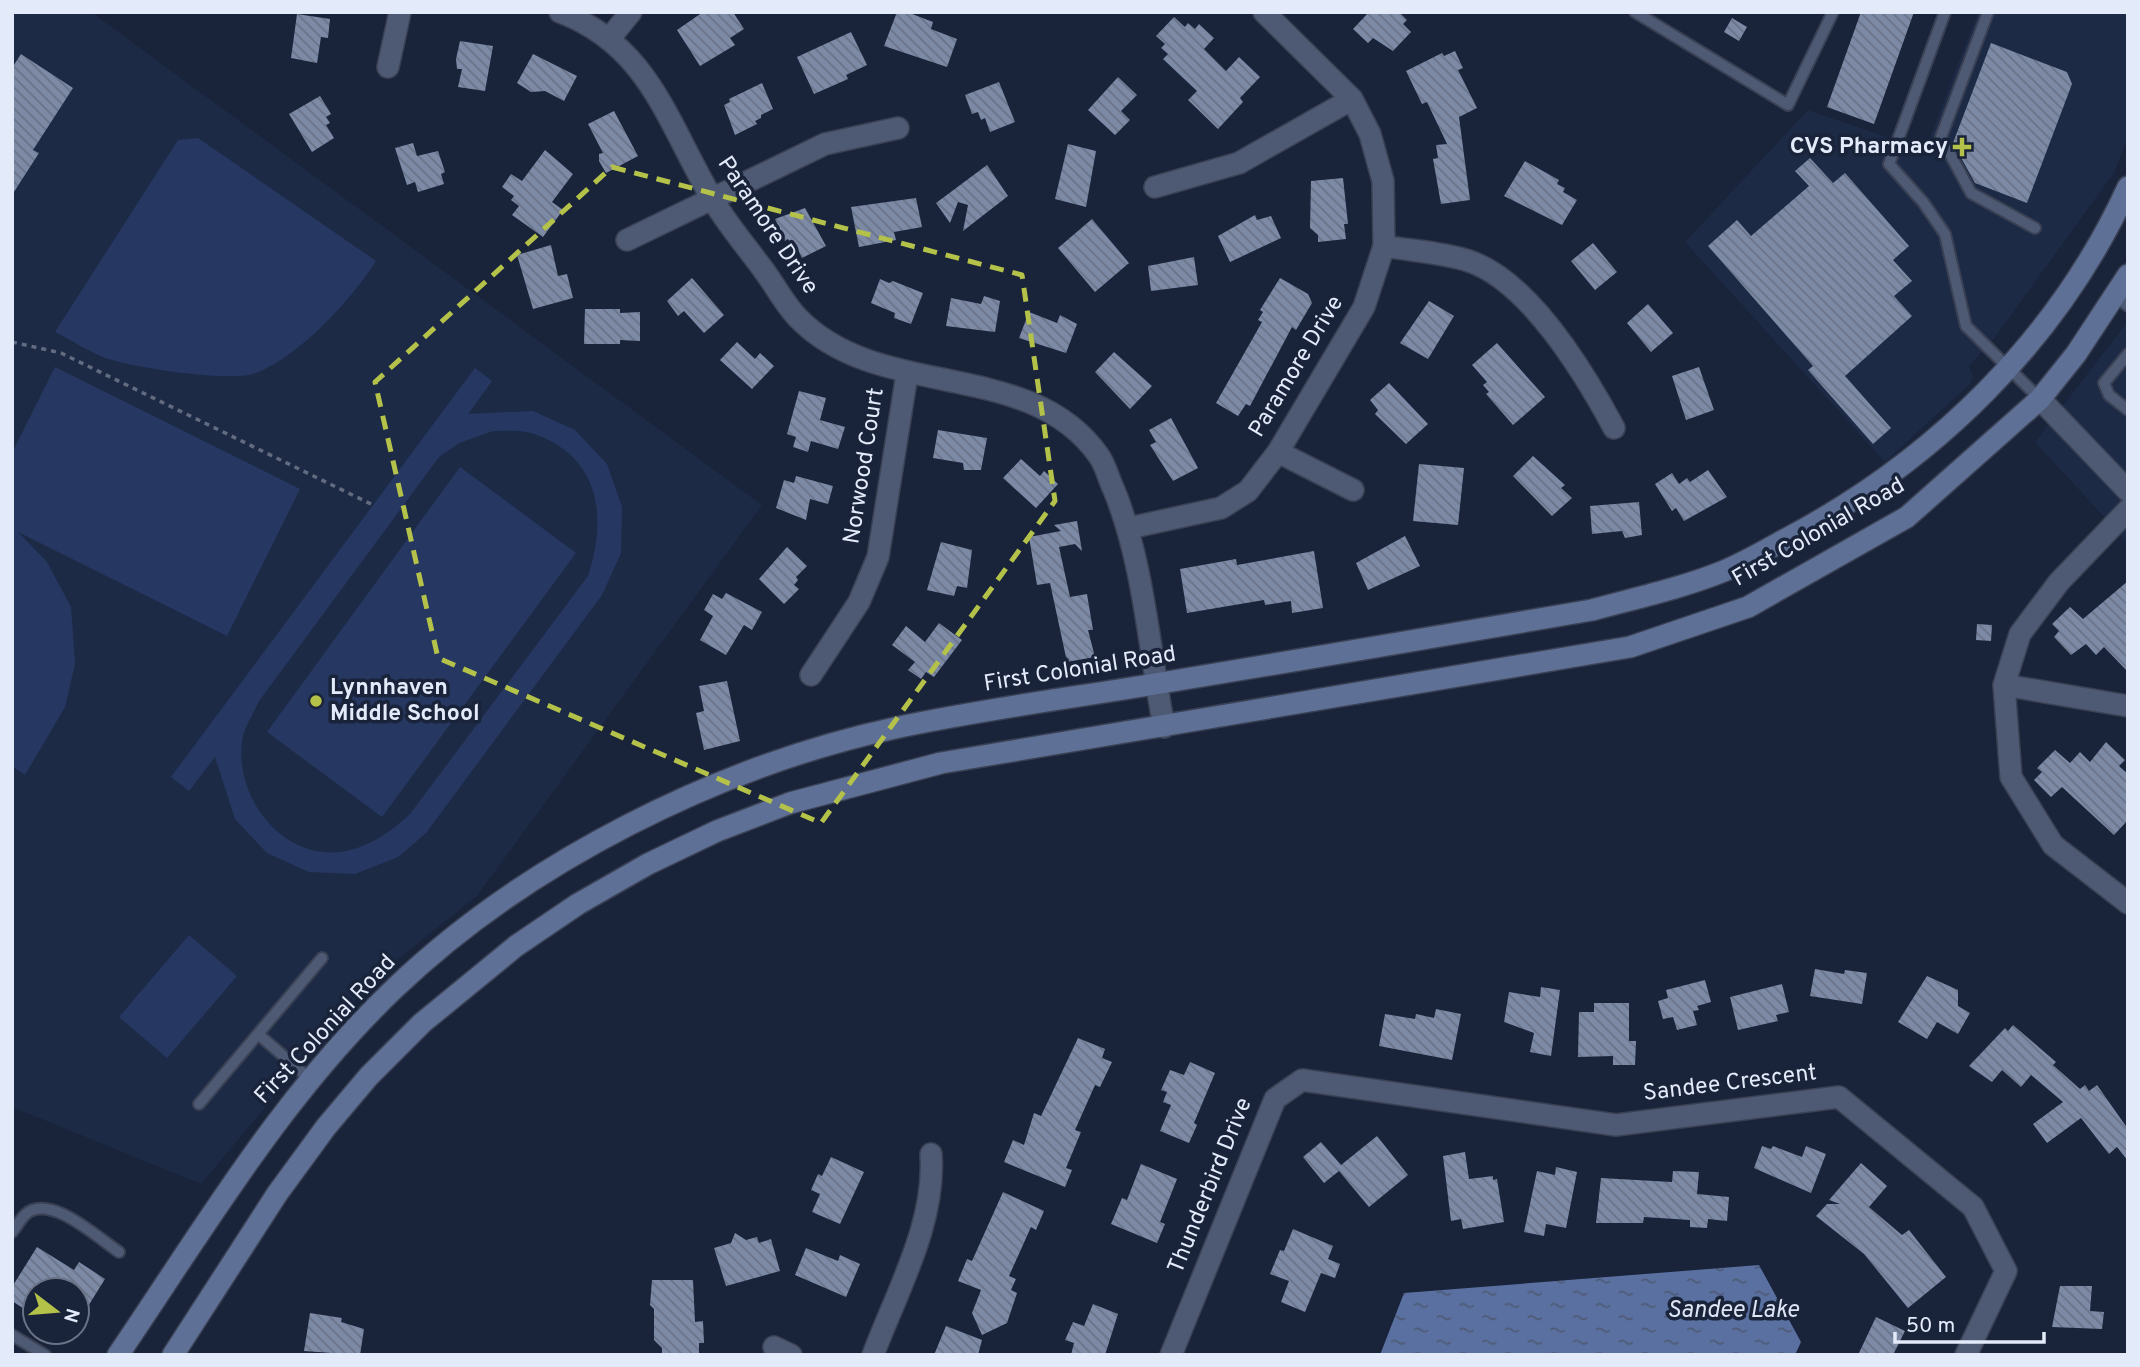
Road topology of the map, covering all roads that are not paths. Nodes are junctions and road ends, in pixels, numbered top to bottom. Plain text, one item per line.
1 (400, 12) edge
2 (560, 12) edge
3 (631, 12) edge
4 (1264, 12) edge
5 (1635, 12) edge
6 (1833, 12) edge
7 (1945, 12) edge
8 (1988, 12) edge
9 (609, 39) junction
10 (388, 67) dead end
11 (1352, 99) junction
12 (898, 128) dead end
13 (1155, 187) dead end
14 (2128, 187) edge
15 (711, 197) junction
16 (2035, 228) dead end
17 (627, 240) dead end
18 (1384, 246) junction
19 (2128, 275) edge
20 (2121, 301) edge
21 (2128, 354) edge
22 (2010, 367) junction
23 (907, 374) junction
24 (2040, 399) junction
25 (2128, 410) edge
26 (1614, 428) dead end
27 (1278, 452) junction
28 (1353, 490) dead end
29 (2128, 491) edge
30 (2128, 510) edge
31 (1129, 528) junction
32 (811, 675) dead end
33 (1156, 684) junction
34 (2004, 685) junction
35 (2128, 706) edge
36 (1164, 727) junction
37 (2128, 903) edge
38 (322, 958) dead end
39 (258, 1034) junction
40 (310, 1079) junction
41 (1418, 1098) joint
42 (199, 1104) dead end
43 (931, 1154) dead end
44 (12, 1232) edge
45 (119, 1252) dead end
46 (12, 1335) edge
47 (45, 1355) edge
48 (118, 1355) edge
49 (173, 1355) edge
50 (873, 1355) edge
51 (1171, 1355) edge
52 (1966, 1355) edge

1 - 10 street
2 - 9 street, Paramore Drive
3 - 9 street
4 - 11 street, Paramore Drive
5 - 6 lane
7 - 22 lane
8 - 16 lane
9 - 15 street, Paramore Drive
11 - 13 street
11 - 18 street, Paramore Drive
12 - 15 street
14 - 22 main road, First Colonial Road
15 - 17 street
15 - 23 street, Paramore Drive
18 - 26 street
18 - 27 street, Paramore Drive
19 - 20 main road, First Colonial Road
20 - 24 main road, First Colonial Road
21 - 25 lane
22 - 24 lane
22 - 33 main road, First Colonial Road
23 - 31 street, Paramore Drive
23 - 32 street, Norwood Court
24 - 29 street
24 - 36 main road, First Colonial Road
27 - 28 street
27 - 31 street, Paramore Drive
30 - 34 street
31 - 33 street, Paramore Drive
33 - 36 street, Paramore Drive
33 - 40 main road, First Colonial Road
34 - 35 street
34 - 37 street
36 - 49 main road, First Colonial Road
38 - 39 lane
39 - 40 lane
39 - 42 lane
40 - 48 main road, First Colonial Road
41 - 51 street, Thunderbird Drive
41 - 52 street, Sandee Crescent
43 - 50 street
44 - 45 lane
46 - 47 lane

